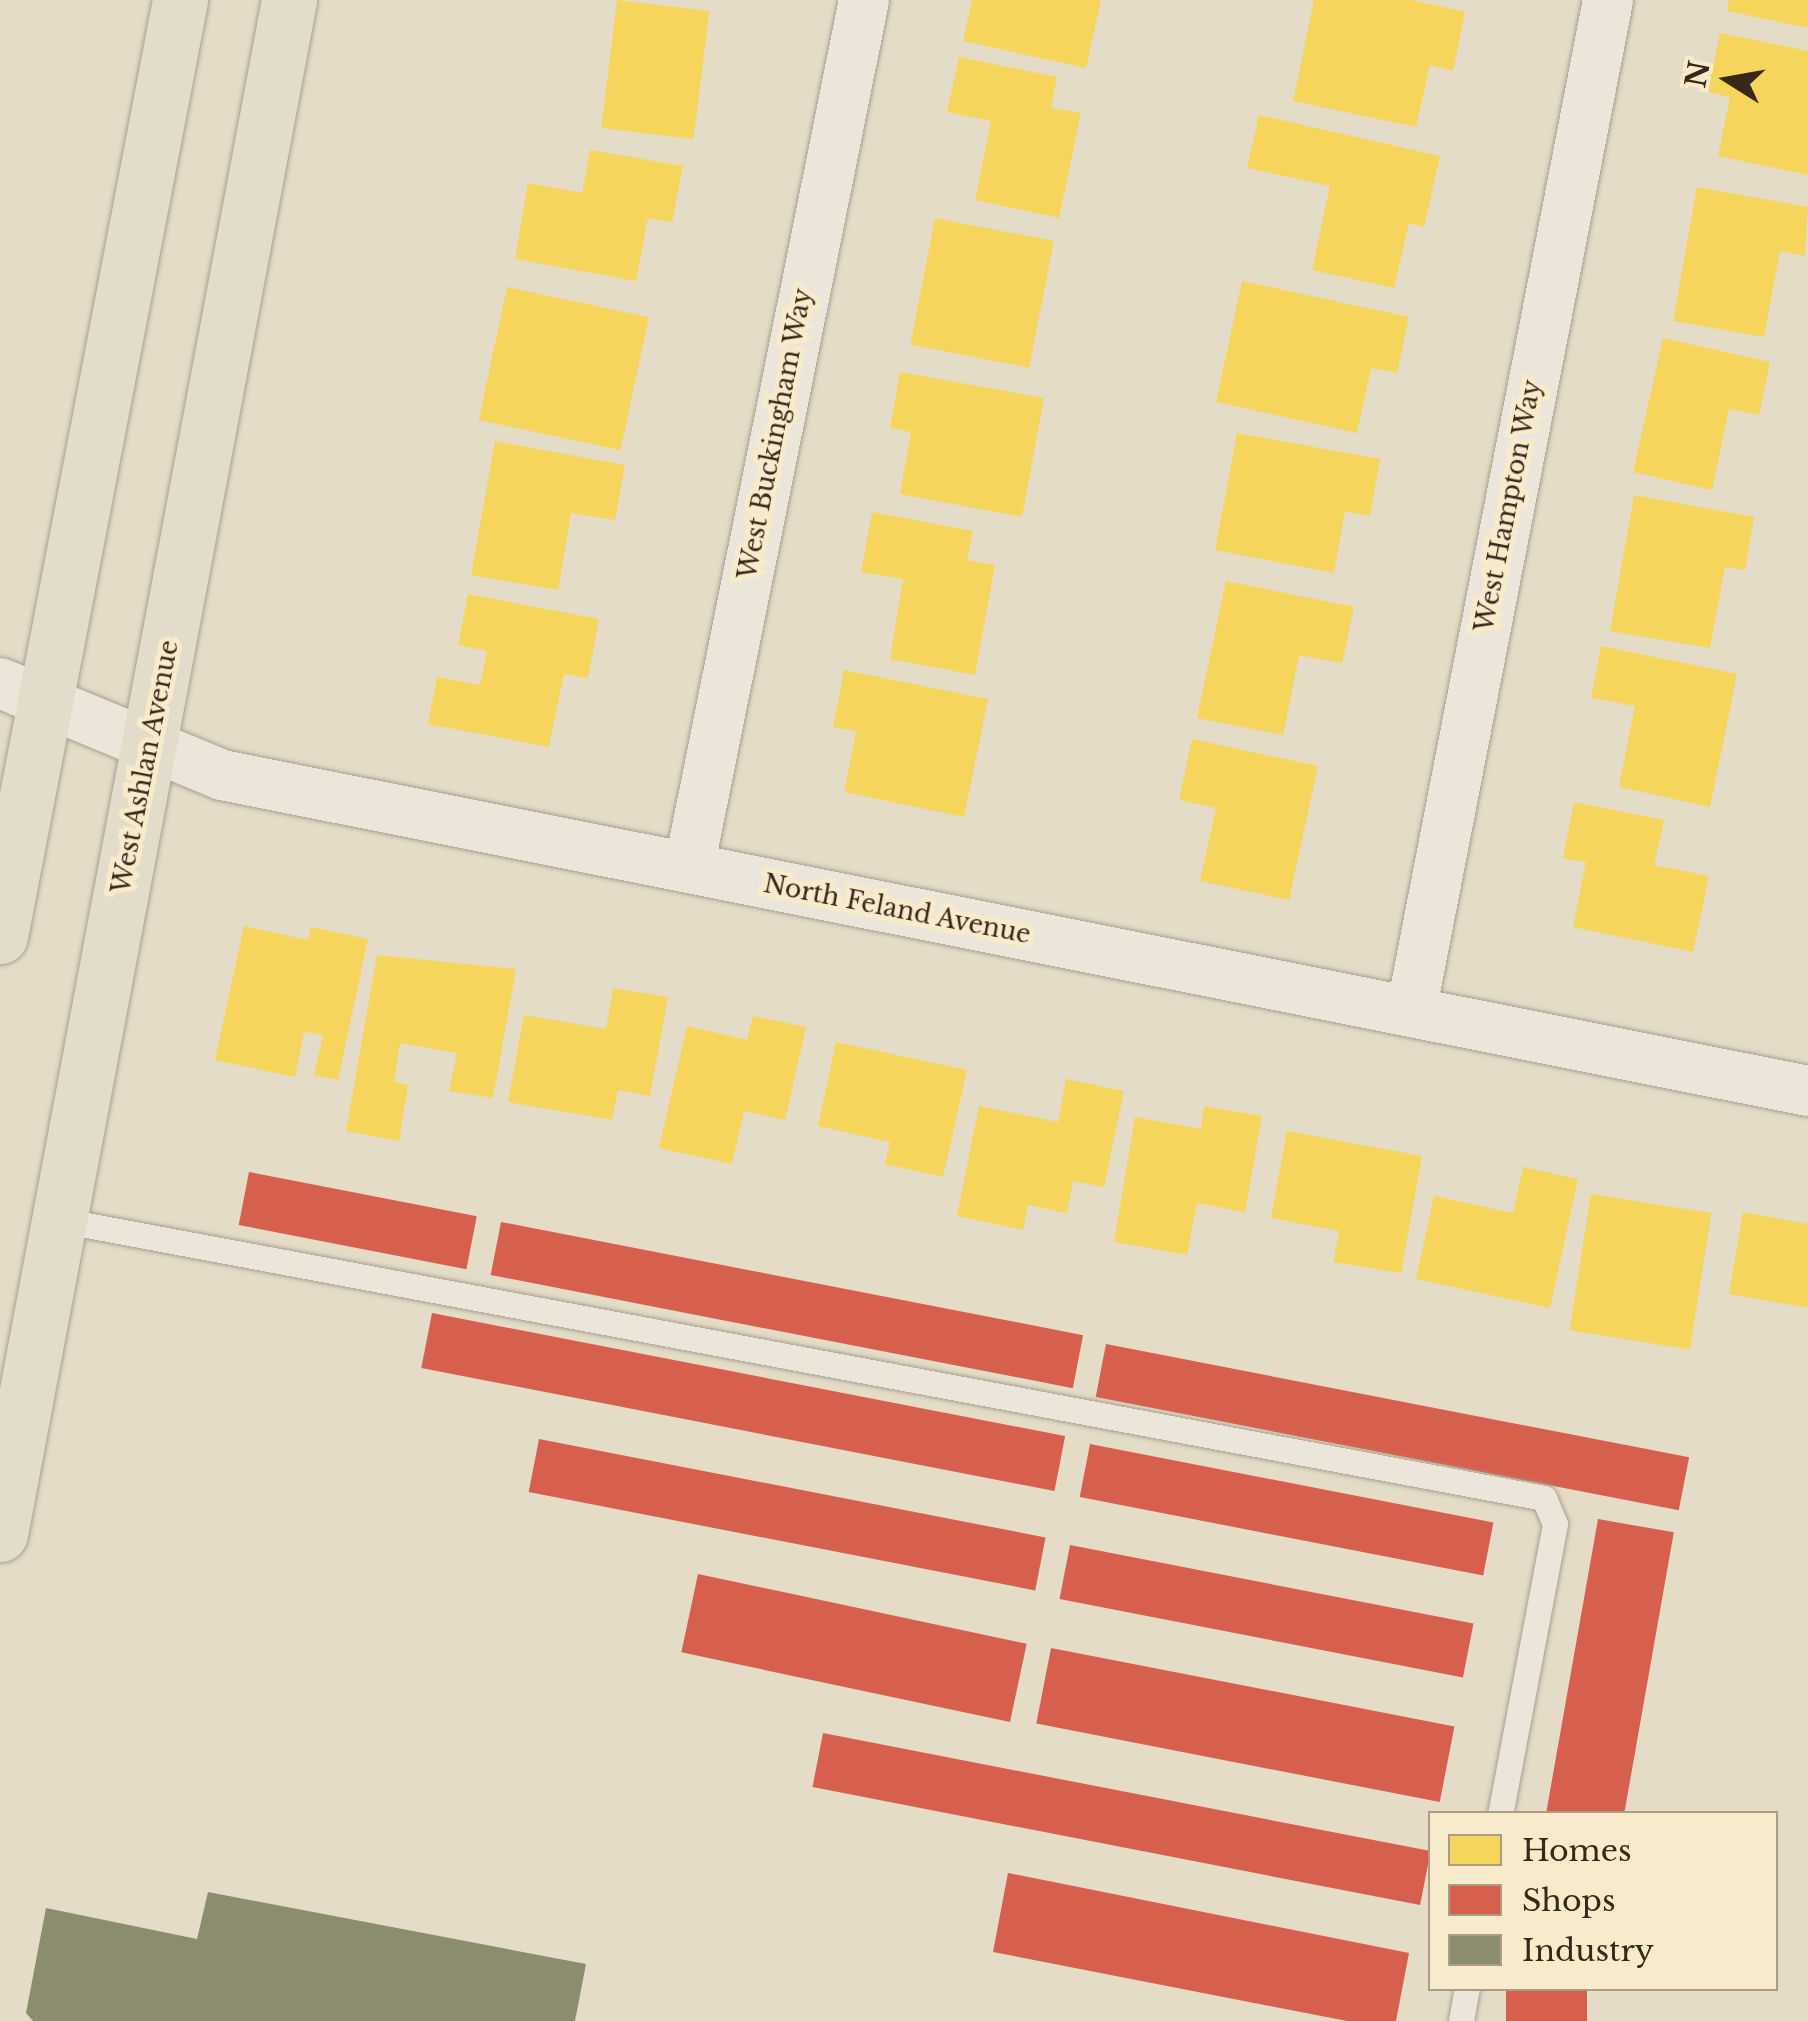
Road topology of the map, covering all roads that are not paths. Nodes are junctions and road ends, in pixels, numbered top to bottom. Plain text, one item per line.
1 (180, 0) edge
2 (289, 0) edge
3 (864, 0) edge
4 (1608, 0) edge
5 (23, 691) edge
6 (150, 746) junction
7 (689, 868) junction
8 (0, 936) edge
9 (1411, 1012) junction
10 (1808, 1091) edge
11 (60, 1220) junction
12 (0, 1534) edge
13 (1501, 1811) edge
14 (1466, 1991) edge
15 (1461, 2021) edge

1 - 5 main road
2 - 6 main road, West Ashlan Avenue
3 - 7 street, West Buckingham Way
4 - 9 street, West Hampton Way
5 - 6 street, North Feland Avenue
5 - 8 main road
6 - 7 street, North Feland Avenue
6 - 11 main road, West Ashlan Avenue
7 - 9 street, North Feland Avenue
9 - 10 street, North Feland Avenue
11 - 12 main road, West Ashlan Avenue
11 - 13 lane
14 - 15 lane

